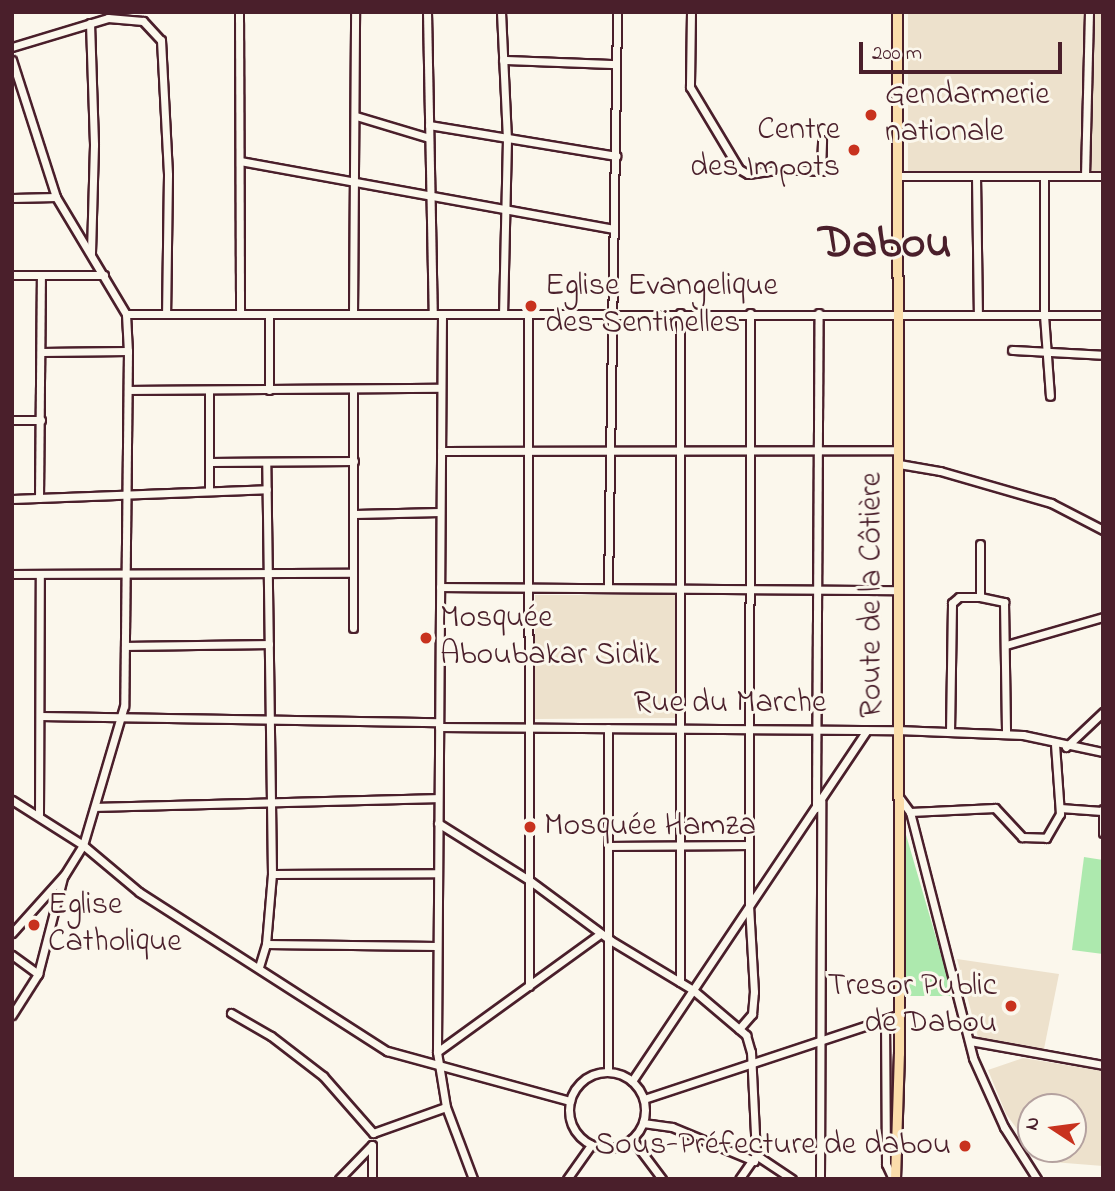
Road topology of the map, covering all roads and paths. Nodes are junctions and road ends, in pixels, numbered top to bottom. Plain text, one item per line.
1 (239, 12) edge
2 (355, 12) edge
3 (427, 12) edge
4 (500, 12) edge
5 (617, 12) edge
6 (691, 12) edge
7 (897, 12) edge
8 (1089, 12) edge
9 (90, 23) junction
10 (12, 47) edge
11 (12, 60) edge
12 (503, 60) junction
13 (614, 64) junction
14 (356, 116) junction
15 (429, 125) junction
16 (429, 138) junction
17 (507, 139) junction
18 (822, 140) dead end
19 (616, 156) junction
20 (240, 161) junction
21 (897, 176) junction
22 (976, 176) junction
23 (1085, 176) junction
24 (1103, 176) edge
25 (1044, 177) junction
26 (356, 183) junction
27 (56, 197) junction
28 (430, 197) junction
29 (12, 198) edge
30 (502, 210) junction
31 (614, 229) junction
32 (91, 255) junction
33 (12, 275) edge
34 (41, 275) junction
35 (104, 275) junction
36 (680, 313) junction
37 (750, 313) junction
38 (819, 313) junction
39 (897, 313) junction
40 (126, 314) junction
41 (166, 314) junction
42 (240, 314) junction
43 (269, 314) junction
44 (354, 314) junction
45 (433, 314) junction
46 (442, 314) junction
47 (503, 314) junction
48 (528, 314) junction
49 (612, 314) junction
50 (1103, 314) edge
51 (978, 315) junction
52 (1044, 315) junction
53 (1012, 350) dead end
54 (128, 351) junction
55 (41, 352) junction
56 (1046, 354) junction
57 (1103, 355) edge
58 (441, 388) junction
59 (353, 389) junction
60 (128, 390) junction
61 (269, 390) junction
62 (209, 391) junction
63 (1050, 396) dead end
64 (12, 420) edge
65 (41, 420) junction
66 (681, 450) junction
67 (750, 450) junction
68 (819, 450) junction
69 (899, 450) junction
70 (441, 451) junction
71 (528, 451) junction
72 (610, 451) junction
73 (354, 461) junction
74 (209, 462) junction
75 (266, 462) junction
76 (899, 464) junction
77 (267, 488) junction
78 (209, 490) junction
79 (127, 494) junction
80 (40, 498) junction
81 (12, 499) edge
82 (440, 512) junction
83 (355, 514) junction
84 (1103, 530) edge
85 (980, 544) dead end
86 (12, 573) edge
87 (267, 573) junction
88 (352, 573) junction
89 (40, 574) junction
90 (125, 575) junction
91 (440, 587) junction
92 (528, 588) junction
93 (608, 588) junction
94 (681, 589) junction
95 (750, 589) junction
96 (820, 589) junction
97 (898, 590) junction
98 (980, 597) junction
99 (1103, 617) edge
100 (353, 628) dead end
101 (269, 644) junction
102 (1006, 645) junction
103 (125, 646) junction
104 (1103, 712) edge
105 (40, 716) junction
106 (122, 718) junction
107 (272, 720) junction
108 (439, 724) junction
109 (528, 727) junction
110 (608, 728) junction
111 (680, 729) junction
112 (750, 729) junction
113 (817, 729) junction
114 (867, 730) junction
115 (897, 730) junction
116 (950, 732) junction
117 (1006, 734) junction
118 (1055, 745) junction
119 (1066, 747) junction
120 (1103, 752) edge
121 (897, 794) junction
122 (438, 798) junction
123 (821, 801) junction
124 (13, 802) edge
125 (272, 802) junction
126 (96, 807) junction
127 (816, 808) junction
128 (1060, 808) junction
129 (1102, 810) edge
130 (910, 812) junction
131 (39, 816) junction
132 (438, 823) junction
133 (1103, 833) edge
134 (83, 845) junction
135 (749, 845) junction
136 (609, 846) junction
137 (680, 846) junction
138 (438, 873) junction
139 (272, 874) junction
140 (64, 875) junction
141 (529, 880) junction
142 (749, 904) junction
143 (12, 933) edge
144 (600, 934) junction
145 (610, 940) junction
146 (266, 944) junction
147 (437, 946) junction
148 (12, 955) edge
149 (259, 967) junction
150 (38, 974) junction
151 (680, 982) junction
152 (529, 986) junction
153 (693, 990) junction
154 (231, 1013) dead end
155 (12, 1015) edge
156 (898, 1015) junction
157 (885, 1020) junction
158 (739, 1028) junction
159 (970, 1041) junction
160 (819, 1043) junction
161 (436, 1052) junction
162 (887, 1053) junction
163 (899, 1053) junction
164 (751, 1065) junction
165 (1103, 1065) edge
166 (439, 1067) junction
167 (608, 1071) junction
168 (632, 1081) junction
169 (644, 1099) junction
170 (570, 1101) junction
171 (446, 1107) junction
172 (888, 1111) junction
173 (899, 1115) junction
174 (643, 1123) junction
175 (373, 1133) junction
176 (632, 1139) junction
177 (372, 1145) junction
178 (591, 1145) junction
179 (887, 1147) junction
180 (898, 1149) junction
181 (755, 1158) junction
182 (339, 1179) edge
183 (372, 1179) edge
184 (473, 1179) edge
185 (567, 1179) edge
186 (662, 1179) edge
187 (739, 1179) edge
188 (792, 1179) edge
189 (820, 1179) edge
190 (894, 1179) edge
191 (1037, 1179) edge

1 - 20 street
2 - 14 street
3 - 15 street
4 - 12 street
5 - 13 street
6 - 18 street
7 - 21 main road, Route de la Côtière
8 - 23 street
9 - 10 street
9 - 32 street
9 - 41 street
11 - 27 street
12 - 13 street
12 - 17 street
13 - 19 street
14 - 16 street
14 - 26 street
15 - 16 street
15 - 17 street
16 - 28 street
17 - 19 street
17 - 30 street
19 - 31 street
20 - 26 street
20 - 42 street
21 - 22 street
21 - 39 main road, Route de la Côtière
22 - 25 street
22 - 51 street
23 - 24 street
23 - 25 street
25 - 52 street
26 - 28 street
26 - 44 street
27 - 29 street
27 - 32 street
28 - 30 street
28 - 45 street
30 - 31 street
30 - 47 street
31 - 49 street
32 - 35 street
33 - 34 street
34 - 35 street
34 - 55 street
35 - 40 street
36 - 37 street
36 - 49 street
36 - 66 street
37 - 38 street
37 - 67 street
38 - 39 street
38 - 68 street
39 - 51 street
39 - 69 main road, Route de la Côtière
40 - 41 street
40 - 54 street
41 - 42 street
42 - 43 street
43 - 44 street
43 - 61 street
44 - 45 street
45 - 46 street
46 - 47 street
46 - 58 street
47 - 48 street
48 - 49 street
48 - 71 street
49 - 72 street
50 - 52 street
51 - 52 street
52 - 56 street
53 - 56 street
54 - 55 street
54 - 60 street
55 - 65 street
56 - 57 street
56 - 63 street
58 - 59 street
58 - 70 street
59 - 61 street
59 - 73 street
60 - 62 street
60 - 79 street
61 - 62 street
62 - 74 street
64 - 65 street
65 - 80 street
66 - 67 street
66 - 72 street
66 - 94 street
67 - 68 street
67 - 95 street
68 - 69 street
68 - 96 street
69 - 76 main road, Route de la Côtière
70 - 71 street
70 - 82 street
71 - 72 street
71 - 92 street
72 - 93 street
73 - 75 street
73 - 83 street
74 - 75 street
74 - 78 street
75 - 77 street
76 - 84 street
76 - 97 main road, Route de la Côtière
77 - 78 street
77 - 87 street
78 - 79 street
79 - 80 street
79 - 90 street
80 - 81 street
82 - 83 street
82 - 91 street
83 - 88 street
85 - 98 street
86 - 89 street
87 - 88 street
87 - 90 street
87 - 101 street
88 - 100 street
89 - 90 street
89 - 105 street
90 - 103 street
91 - 92 street
91 - 108 street
92 - 93 street
92 - 109 street
93 - 94 street
94 - 95 street
94 - 111 street
95 - 96 street
95 - 112 street
96 - 97 street
96 - 113 street
97 - 115 main road, Route de la Côtière
98 - 102 street
98 - 116 street
99 - 102 street
101 - 103 street
101 - 107 street
102 - 117 street
103 - 106 street
104 - 119 street
105 - 106 street, Rue du Marche
105 - 131 street
106 - 107 street, Rue du Marche
106 - 126 street
107 - 108 street, Rue du Marche
107 - 125 street
108 - 109 street, Rue du Marche
108 - 122 street
109 - 110 street, Rue du Marche
109 - 141 street
110 - 111 street, Rue du Marche
110 - 136 street
111 - 112 street, Rue du Marche
111 - 137 street
112 - 113 street, Rue du Marche
112 - 135 street
113 - 114 street, Rue du Marche
113 - 127 street
114 - 115 street, Rue du Marche
114 - 123 street
115 - 116 street, Rue du Marche
115 - 121 main road, Route de la Côtière
116 - 117 street, Rue du Marche
117 - 118 street, Rue du Marche
118 - 119 street, Rue du Marche
118 - 128 street
119 - 120 street, Rue du Marche
121 - 130 street
121 - 156 main road, Route de la Côtière
122 - 125 street
122 - 132 street
123 - 127 street
123 - 160 street
124 - 131 street
125 - 126 street
125 - 139 street
126 - 134 street
127 - 142 street
128 - 129 street
128 - 130 street
129 - 133 street
130 - 159 street
131 - 134 street
132 - 138 street
132 - 141 street
134 - 140 street
134 - 149 street
135 - 137 street
135 - 142 street
136 - 137 street
136 - 145 street
137 - 151 street
138 - 139 street
138 - 147 street
139 - 146 street
140 - 143 street
140 - 150 street
141 - 144 street
141 - 152 street
142 - 153 street
142 - 158 street
144 - 145 street
144 - 152 street
145 - 151 street
145 - 167 street
146 - 147 street
146 - 149 street
147 - 161 street
148 - 150 street
149 - 166 street
150 - 155 street
151 - 153 street
152 - 161 street
153 - 158 street
153 - 168 street
154 - 175 street
156 - 157 street
156 - 163 main road, Route de la Côtière
157 - 160 street
157 - 162 street
158 - 164 street
159 - 165 street
159 - 191 street
160 - 164 street
160 - 189 street
161 - 166 street
162 - 163 street
162 - 172 street
163 - 173 main road, Route de la Côtière
164 - 169 street
164 - 181 street
166 - 170 street
166 - 171 street
167 - 168 street
167 - 170 street
168 - 169 street
169 - 174 street
170 - 178 street
171 - 175 street
171 - 184 street
172 - 173 street
172 - 179 street
173 - 180 main road, Route de la Côtière
174 - 176 street
174 - 181 street
175 - 177 street
176 - 178 street
176 - 186 street
177 - 182 street
177 - 183 street
178 - 185 street
179 - 180 street
179 - 190 street
180 - 190 main road, Route de la Côtière
181 - 187 street
181 - 188 street

